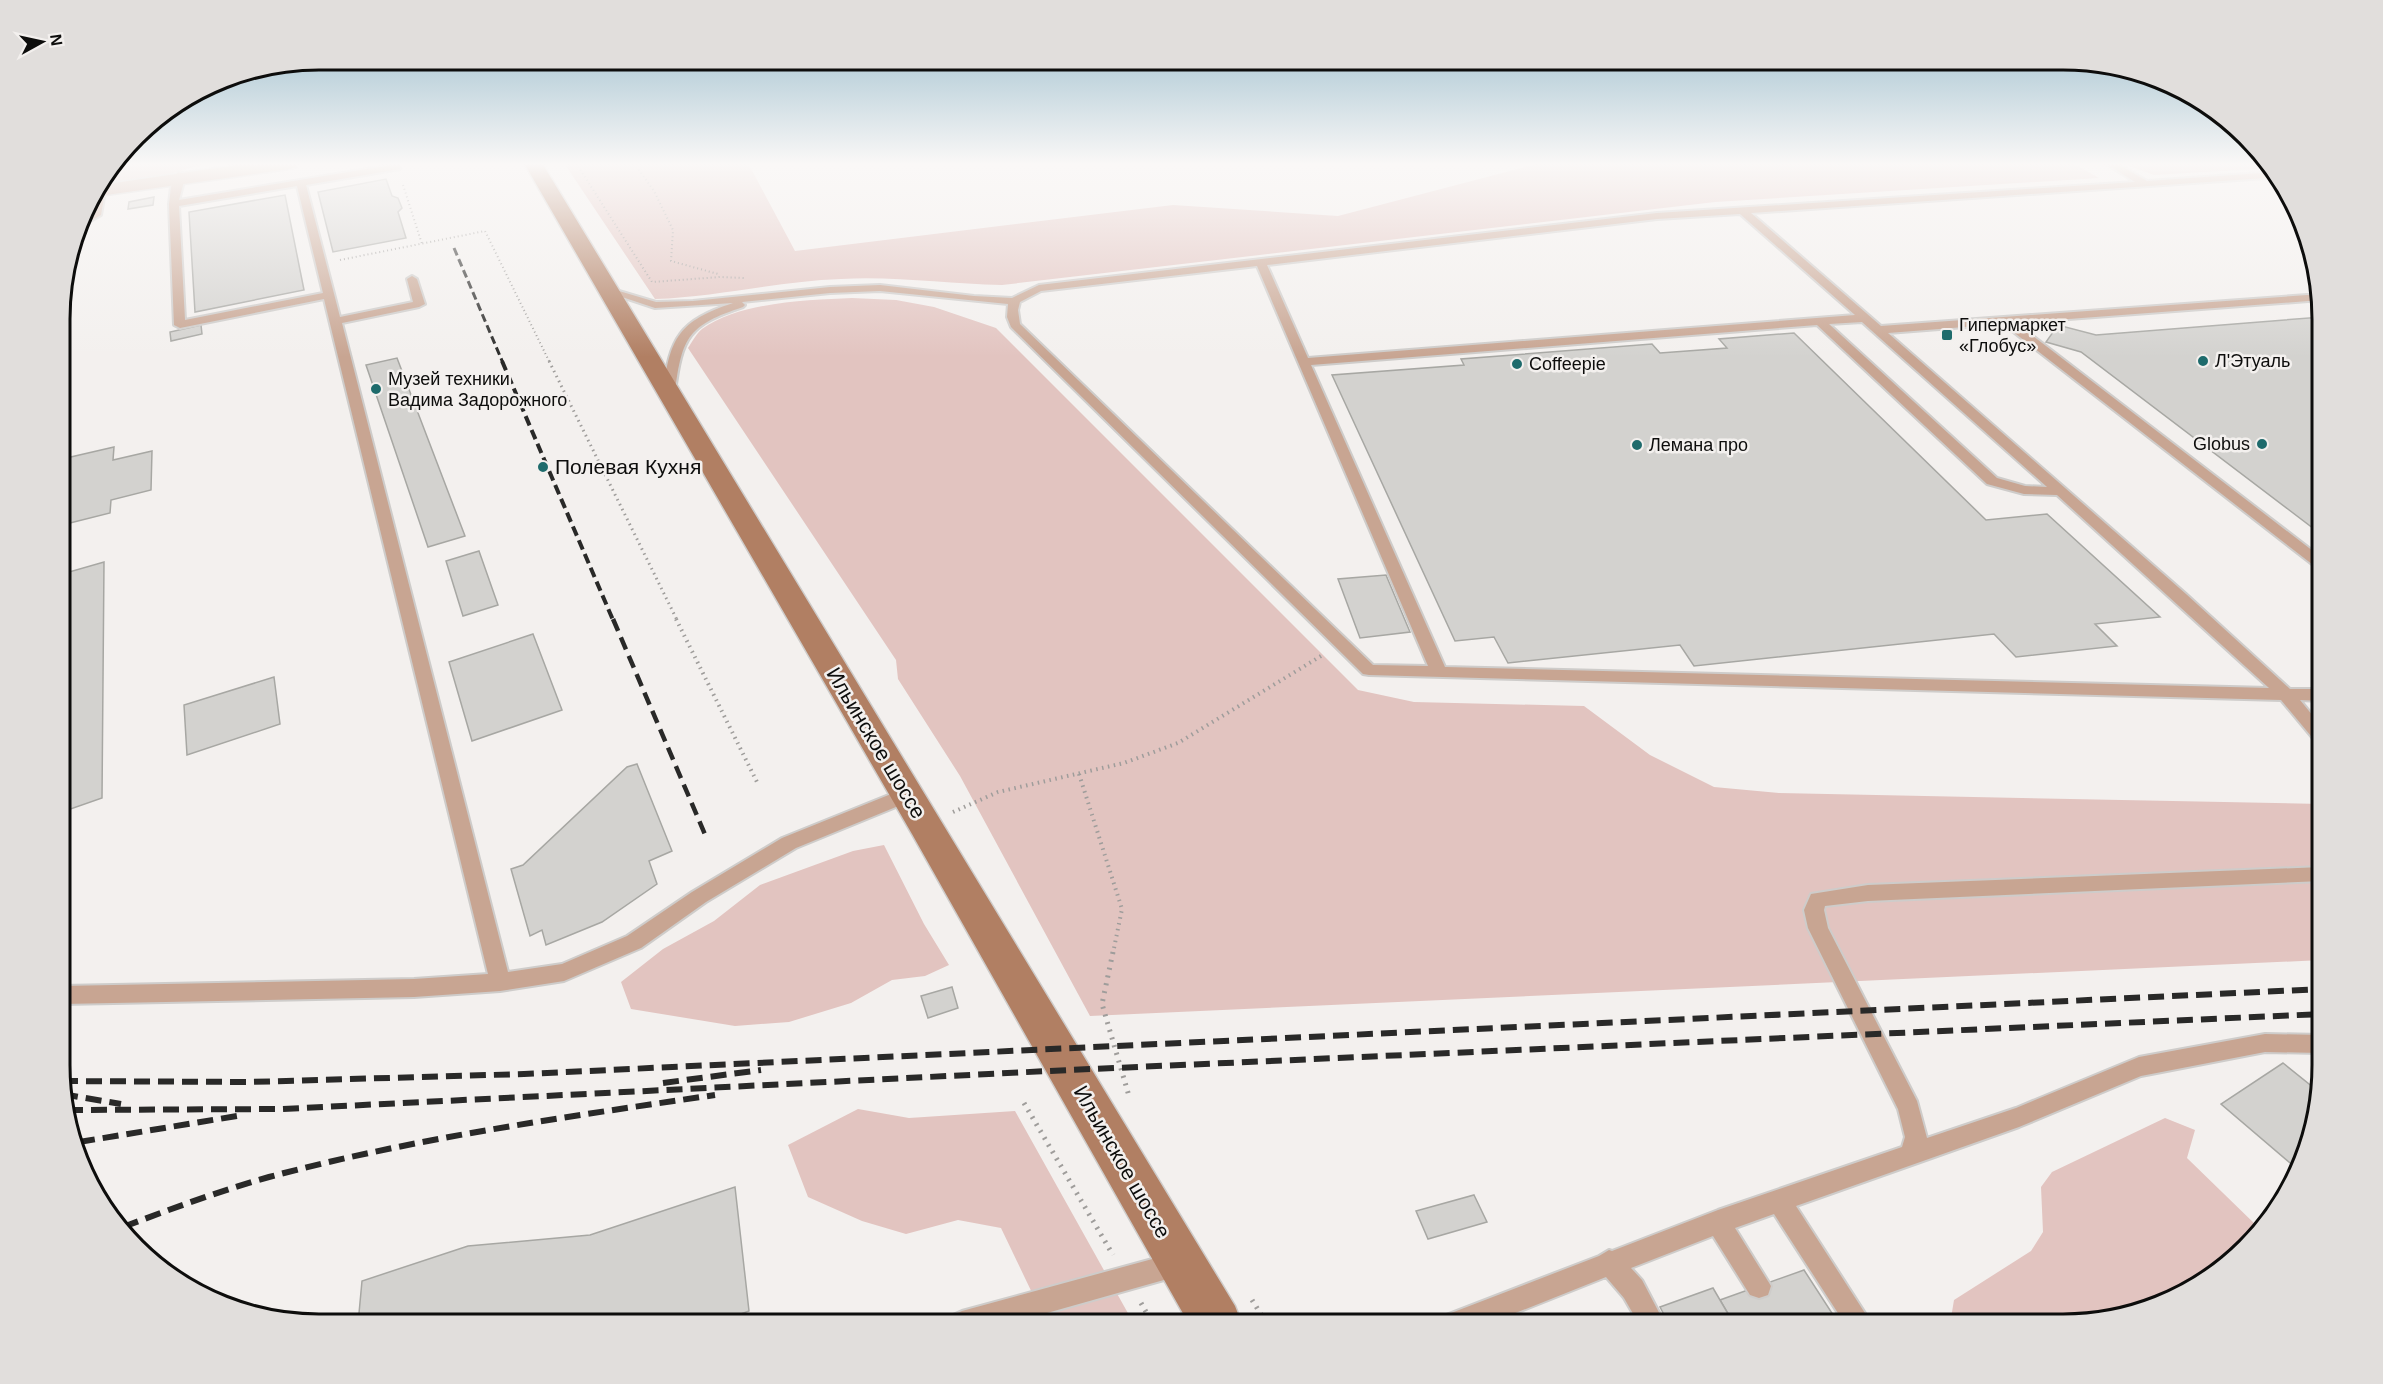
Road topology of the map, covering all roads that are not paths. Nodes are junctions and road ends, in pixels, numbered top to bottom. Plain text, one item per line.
1 (175, 228) edge
2 (312, 228) edge
3 (571, 228) edge
4 (1558, 228) edge
5 (1762, 228) edge
6 (1261, 262) junction
7 (412, 279) dead end
8 (609, 291) junction
9 (329, 295) junction
10 (781, 295) junction
11 (2311, 298) edge
12 (1014, 301) junction
13 (1864, 318) junction
14 (336, 321) junction
15 (2006, 321) junction
16 (1820, 322) junction
17 (1878, 330) junction
18 (1304, 362) junction
19 (669, 392) junction
20 (2061, 491) junction
21 (2312, 557) edge
22 (1439, 672) junction
23 (2286, 694) junction
24 (2312, 695) edge
25 (2312, 726) edge
26 (916, 810) junction
27 (2312, 874) edge
28 (500, 982) junction
29 (70, 995) edge
30 (2312, 1044) edge
31 (1911, 1155) junction
32 (1780, 1202) junction
33 (1718, 1222) junction
34 (1609, 1262) junction
35 (1182, 1263) junction
36 (1759, 1286) dead end
37 (1232, 1309) edge
38 (998, 1314) edge
39 (1480, 1314) edge
40 (1647, 1314) edge
41 (1853, 1314) edge

1 - 9 lane
2 - 9 lane
3 - 8 main road, Ильинское шоссе
4 - 6 lane
5 - 13 lane
6 - 12 lane
6 - 18 lane
7 - 14 lane
8 - 10 lane
8 - 19 main road, Ильинское шоссе
9 - 14 lane
10 - 12 lane
10 - 19 lane
11 - 15 lane
12 - 22 lane
13 - 16 lane
13 - 17 lane
14 - 28 lane
15 - 17 lane
15 - 21 lane
16 - 18 lane
16 - 20 lane
17 - 20 lane
18 - 22 lane
19 - 26 main road, Ильинское шоссе
20 - 23 lane
22 - 23 lane
23 - 24 lane
23 - 25 lane
26 - 28 lane
26 - 35 main road, Ильинское шоссе
27 - 31 lane
28 - 29 lane
30 - 31 lane
31 - 32 lane
32 - 33 lane
32 - 41 lane
33 - 34 lane
33 - 36 lane
34 - 39 lane
34 - 40 lane
35 - 37 main road, Ильинское шоссе
35 - 38 lane

